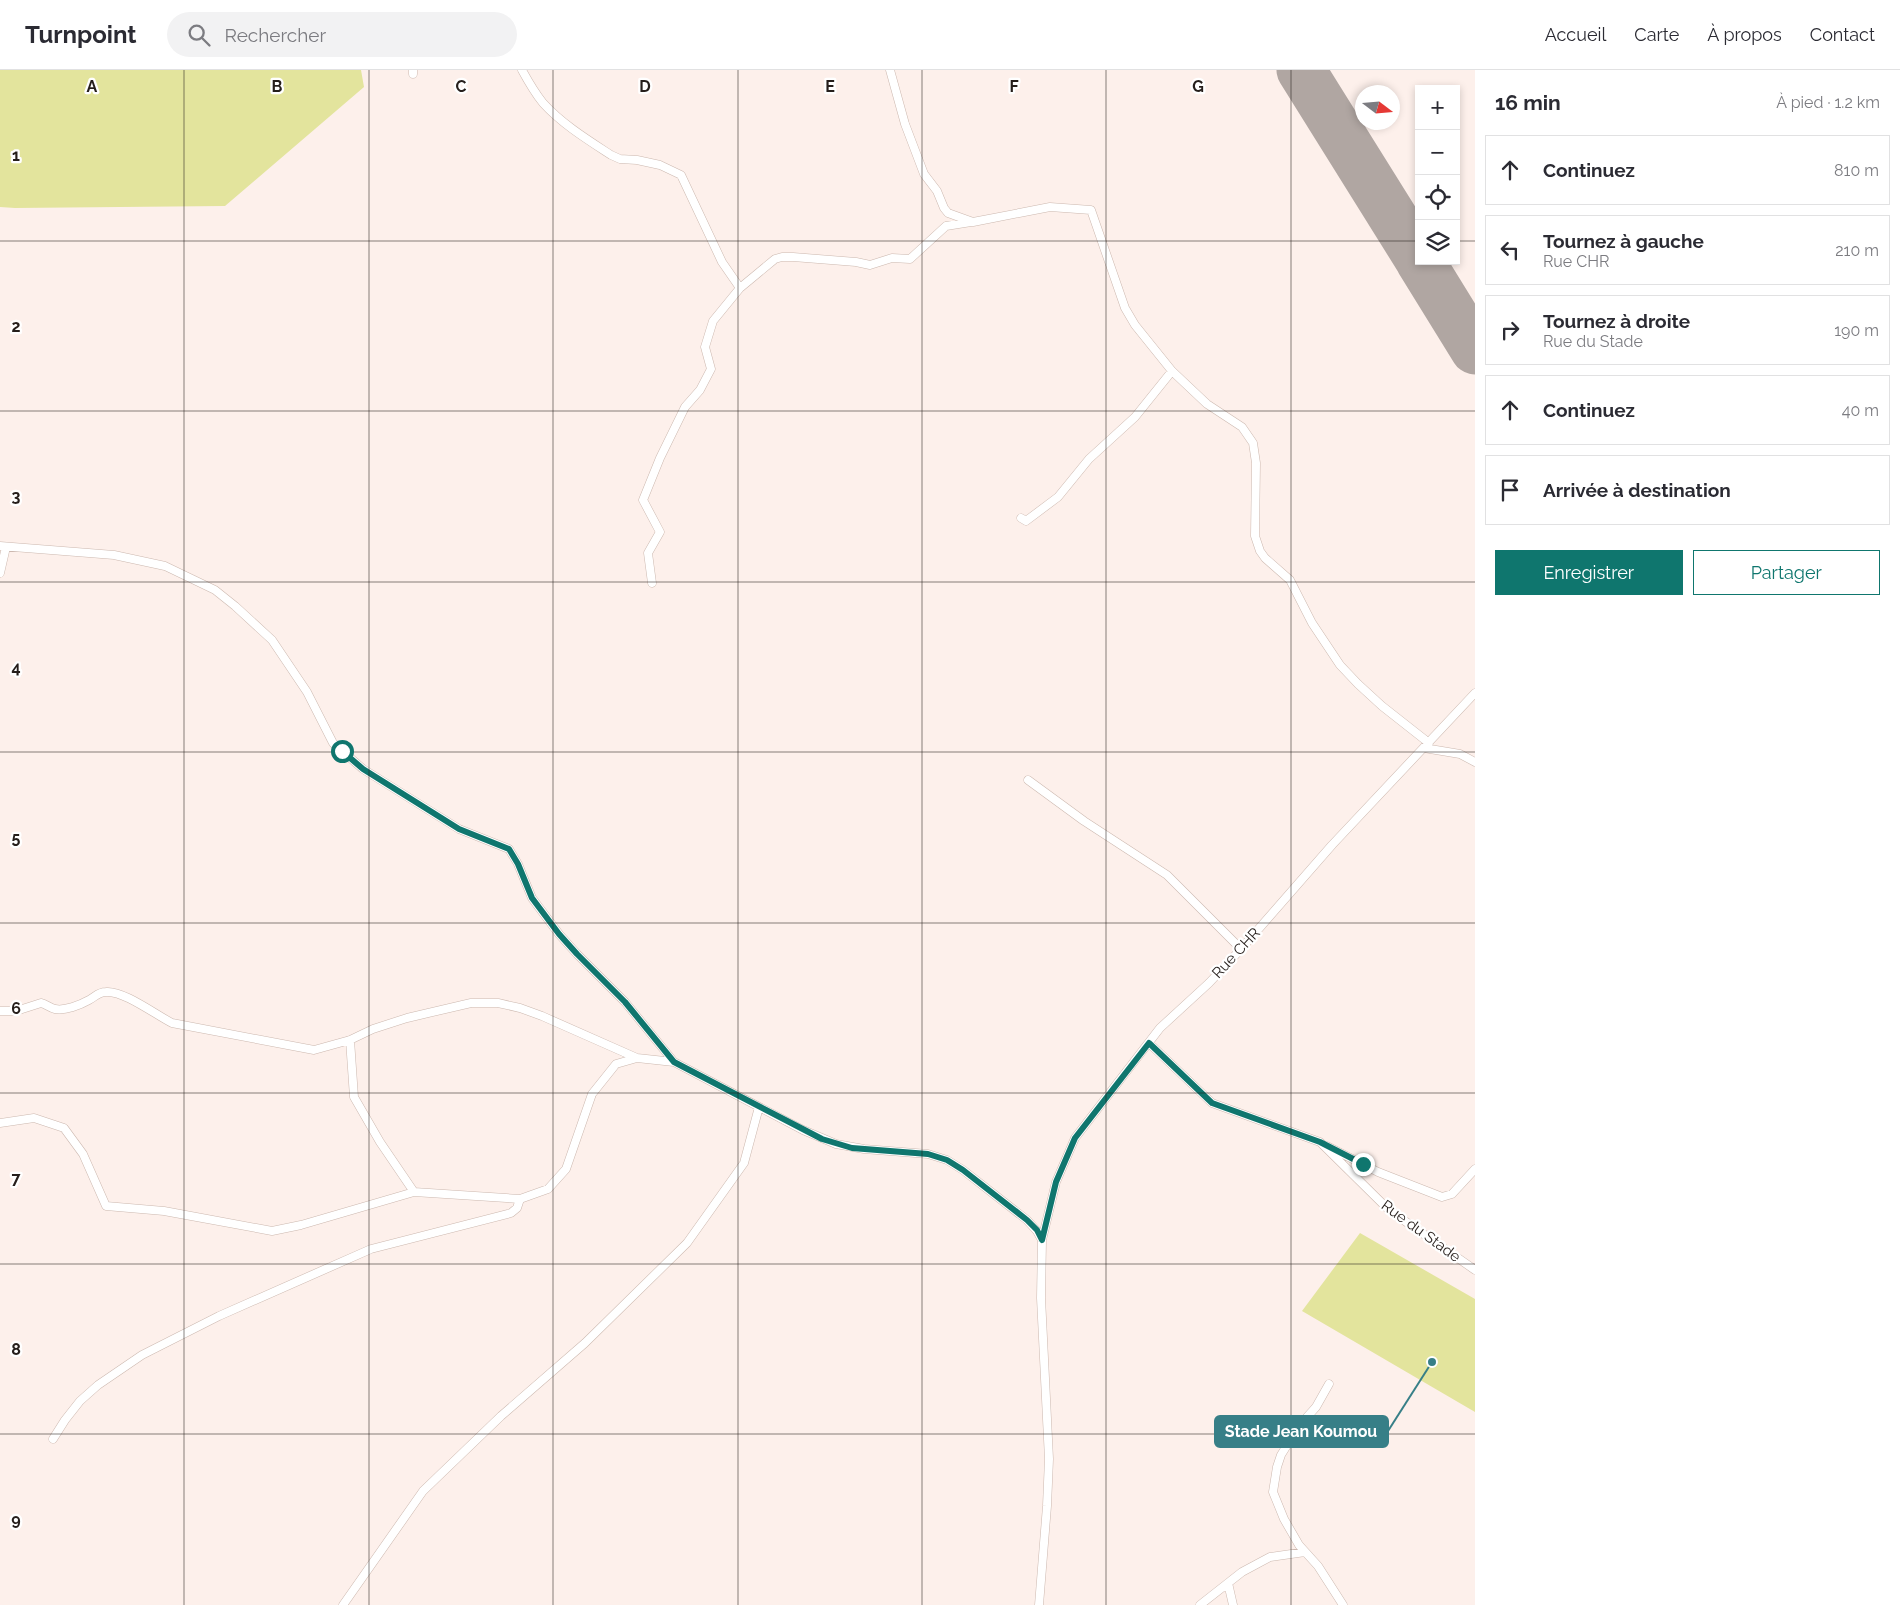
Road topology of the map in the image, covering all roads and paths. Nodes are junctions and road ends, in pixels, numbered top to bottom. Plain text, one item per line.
1 (522, 70) edge
2 (890, 70) edge
3 (973, 222) junction
4 (740, 288) junction
5 (1172, 371) junction
6 (1021, 518) dead end
7 (3, 546) edge
8 (0, 573) edge
9 (652, 583) dead end
10 (1475, 693) edge
11 (1426, 746) junction
12 (1475, 762) edge
13 (1028, 780) dead end
14 (1242, 948) junction
15 (0, 1010) edge
16 (350, 1040) junction
17 (1149, 1043) junction
18 (637, 1058) junction
19 (674, 1062) junction
20 (759, 1107) junction
21 (0, 1123) edge
22 (1320, 1142) junction
23 (1475, 1169) edge
24 (414, 1192) junction
25 (520, 1199) junction
26 (1042, 1240) junction
27 (1475, 1270) edge
28 (1329, 1384) dead end
29 (53, 1439) dead end
30 (1297, 1549) junction
31 (1228, 1583) junction
32 (343, 1605) edge
33 (1039, 1605) edge
34 (1200, 1605) edge
35 (1233, 1605) edge
36 (1343, 1605) edge

1 - 4 street
2 - 3 street
3 - 4 street
3 - 5 street
4 - 9 street
5 - 6 street
5 - 11 street
7 - 8 street
7 - 19 street
10 - 11 street, Rue CHR
11 - 12 street
11 - 14 street, Rue CHR
13 - 14 street
14 - 17 street, Rue CHR
15 - 16 street
16 - 18 street
16 - 24 street
17 - 22 street, Rue du Stade
17 - 26 street, Rue CHR
18 - 19 street
18 - 25 street
19 - 20 street
20 - 26 street
20 - 32 street
21 - 24 street
22 - 23 street
22 - 27 street, Rue du Stade
24 - 25 street
25 - 29 street
26 - 33 street, Rue CHR
28 - 30 street
30 - 31 street
30 - 36 street
31 - 34 street
31 - 35 street

